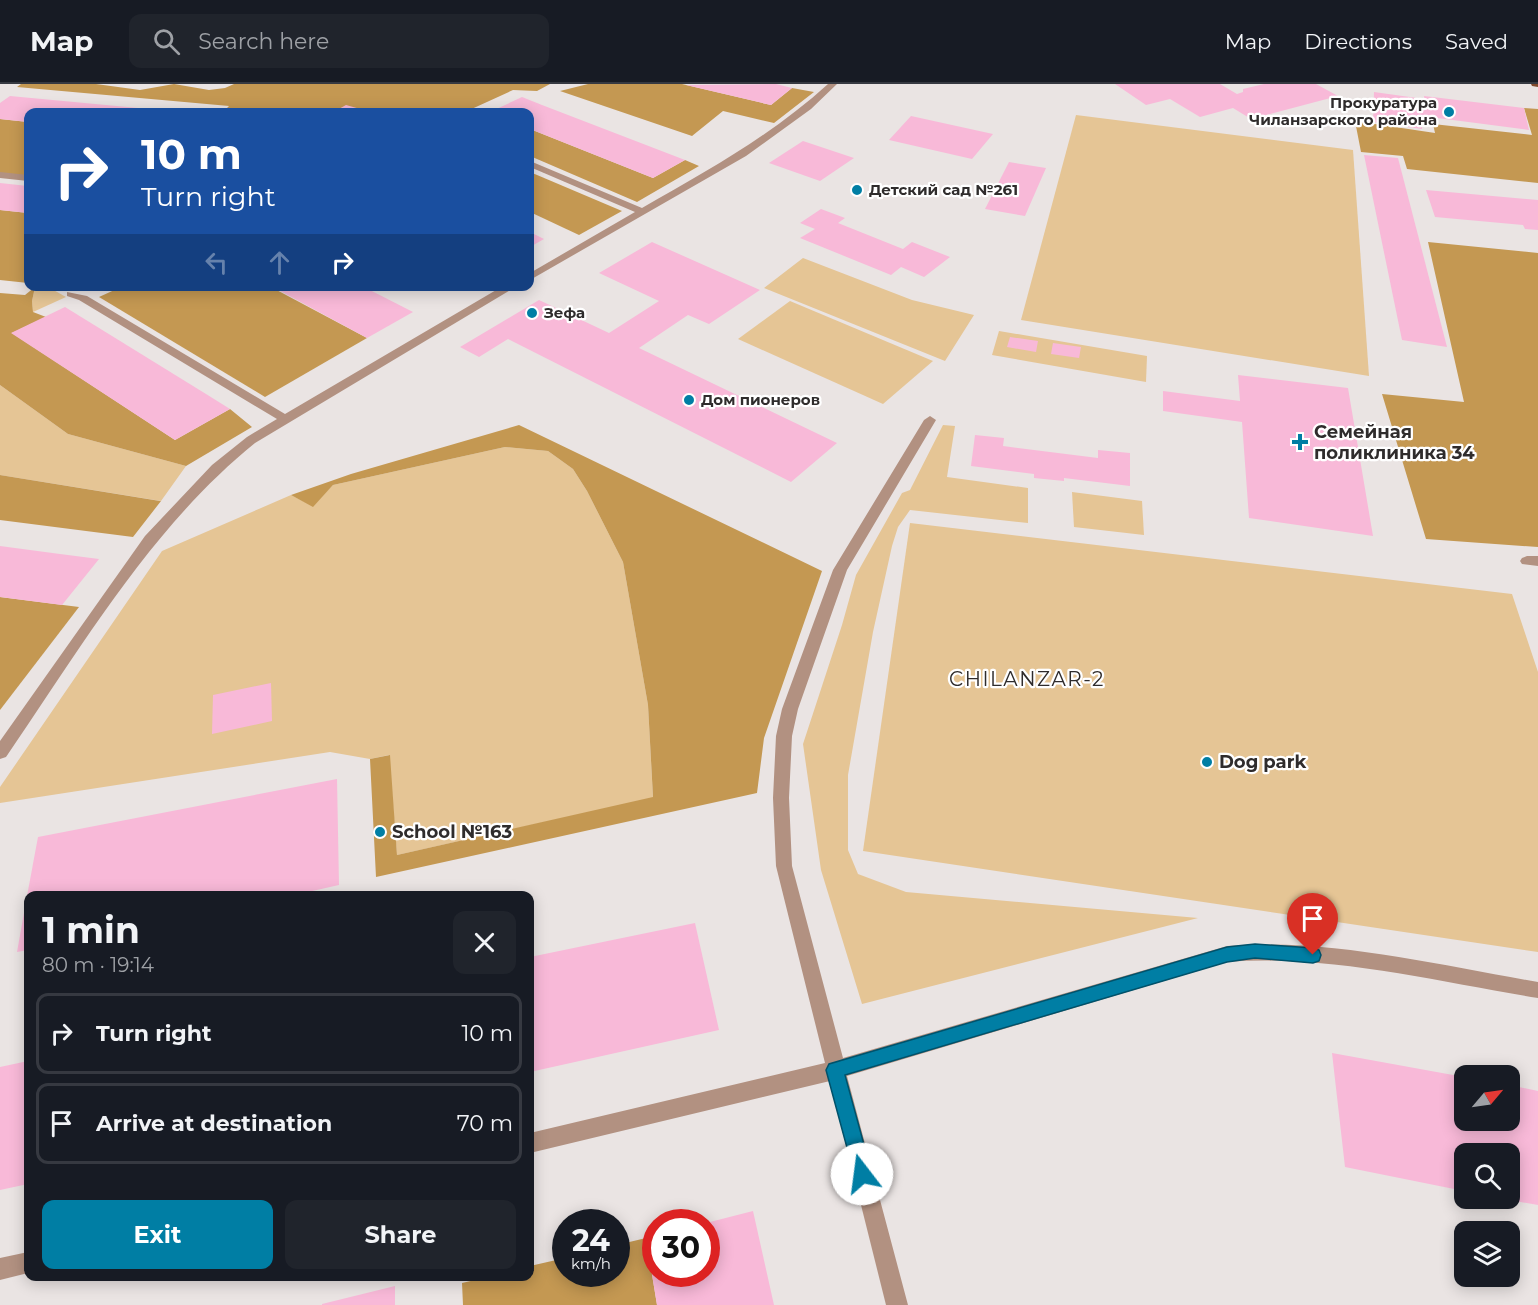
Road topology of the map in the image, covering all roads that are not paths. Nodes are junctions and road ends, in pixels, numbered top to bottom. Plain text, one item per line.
1 (833, 84) edge
2 (534, 166) edge
3 (0, 175) edge
4 (24, 178) edge
5 (642, 212) junction
6 (534, 275) edge
7 (503, 291) edge
8 (71, 294) dead end
9 (286, 419) junction
10 (930, 420) dead end
11 (0, 753) edge
12 (1538, 990) edge
13 (835, 1070) junction
14 (534, 1142) edge
15 (24, 1264) edge
16 (0, 1269) edge
17 (897, 1305) edge

1 - 5 street
2 - 5 street
3 - 4 street
5 - 6 street
7 - 9 street
8 - 9 street
9 - 11 street
10 - 13 street
12 - 13 street
13 - 14 street
13 - 17 street
15 - 16 street

